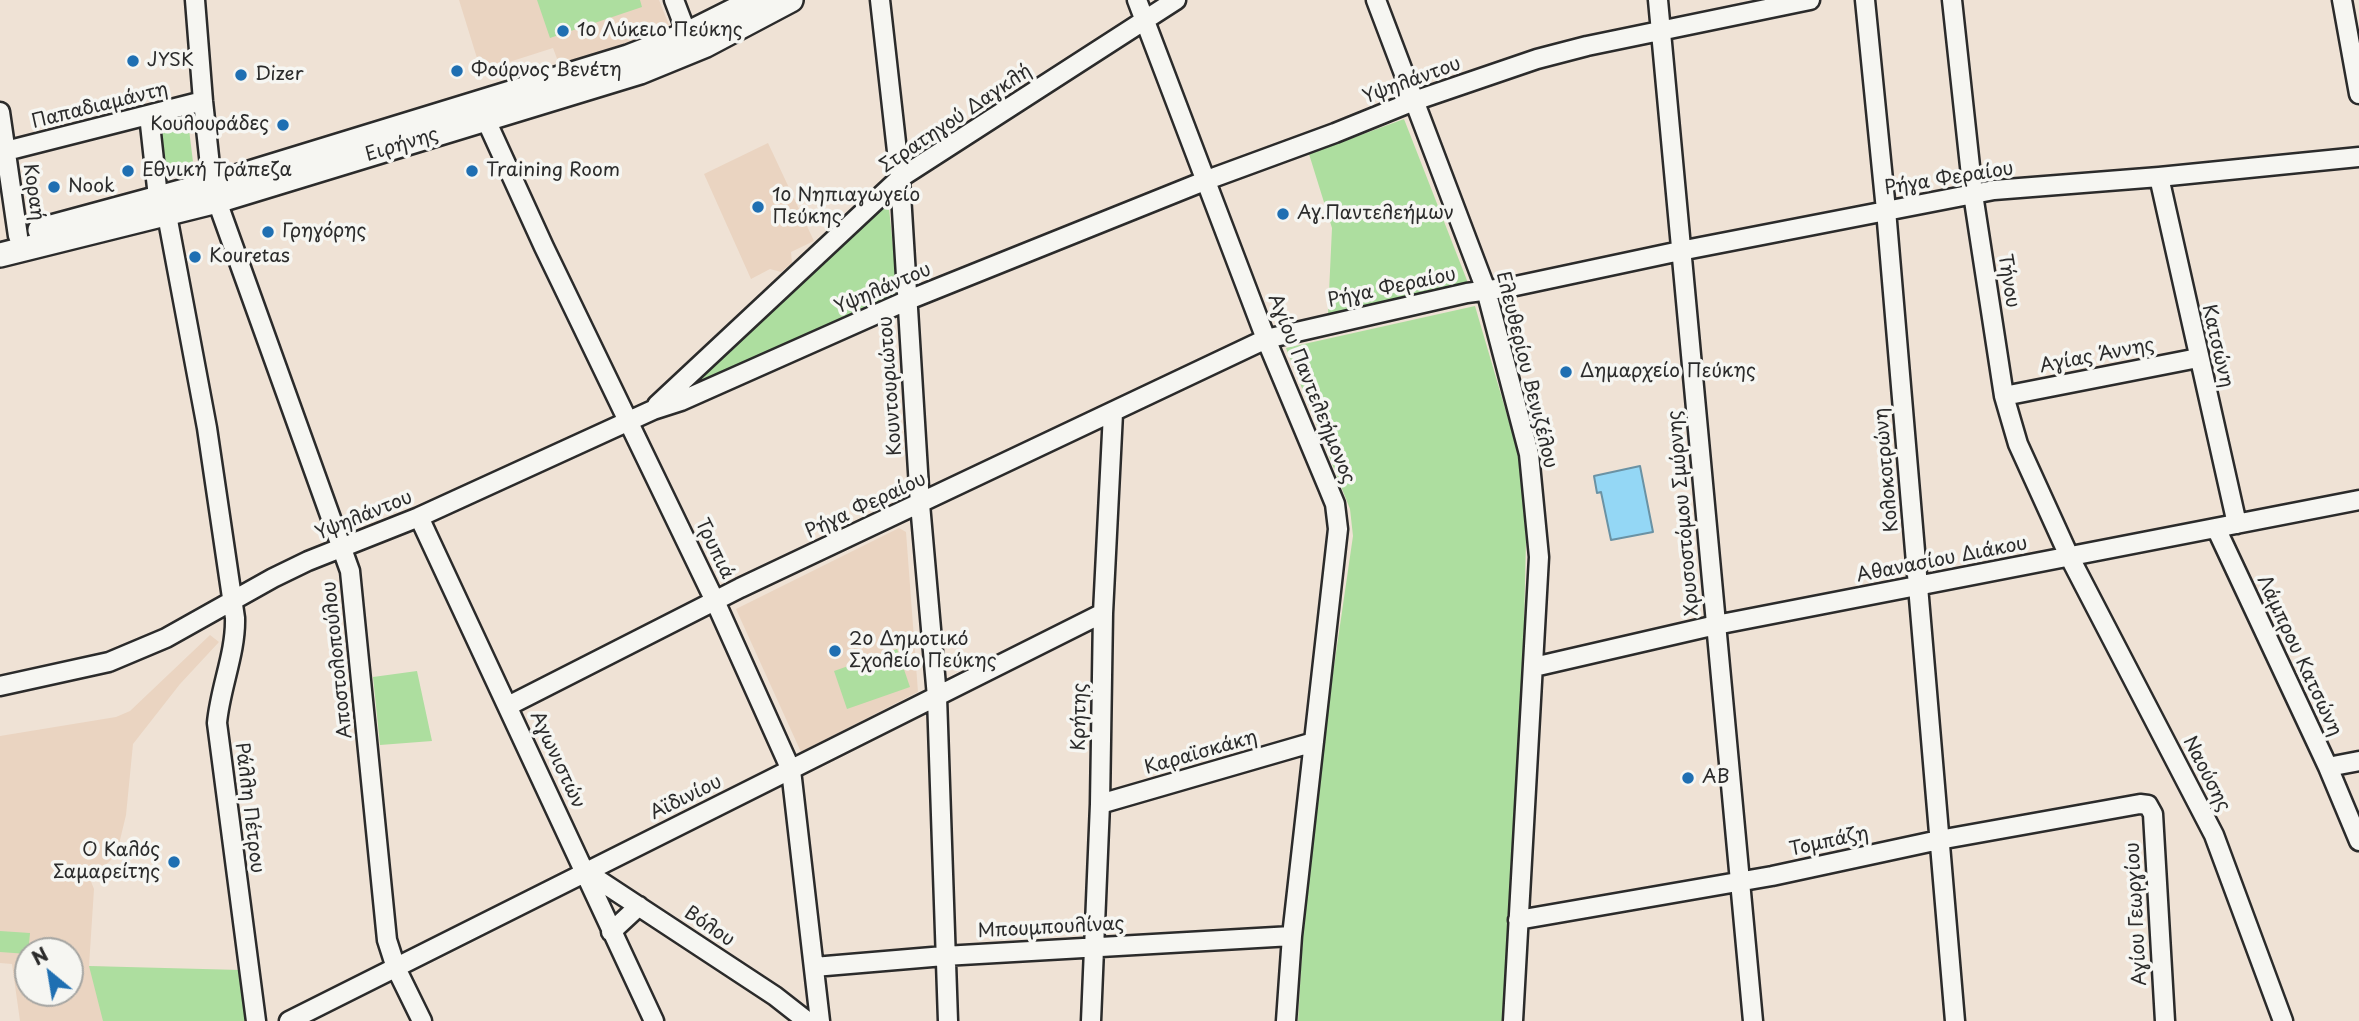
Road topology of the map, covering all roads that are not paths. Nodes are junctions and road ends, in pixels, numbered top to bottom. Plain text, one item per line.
1 (195, 0) edge
2 (674, 0) edge
3 (755, 0) edge
4 (791, 0) edge
5 (880, 0) edge
6 (1138, 0) edge
7 (1176, 0) edge
8 (1376, 0) edge
9 (1658, 0) edge
10 (1810, 0) edge
11 (1865, 0) edge
12 (1952, 0) edge
13 (2342, 0) edge
14 (1146, 20) junction
15 (1661, 31) junction
16 (687, 34) junction
17 (2359, 94) edge
18 (203, 101) junction
19 (1414, 101) junction
20 (0, 112) edge
21 (149, 114) junction
22 (486, 120) junction
23 (6, 151) junction
24 (2359, 157) edge
25 (2159, 177) junction
26 (900, 178) junction
27 (1207, 180) junction
28 (214, 193) junction
29 (1973, 194) junction
30 (162, 206) junction
31 (1886, 210) junction
32 (9, 238) edge
33 (1680, 251) junction
34 (0, 255) edge
35 (1486, 290) junction
36 (906, 301) junction
37 (1266, 339) junction
38 (2198, 358) junction
39 (2004, 396) junction
40 (653, 410) junction
41 (1113, 413) junction
42 (629, 421) junction
43 (2359, 500) edge
44 (920, 503) junction
45 (419, 517) junction
46 (2237, 524) junction
47 (2216, 528) junction
48 (342, 547) junction
49 (2069, 556) junction
50 (1918, 586) junction
51 (715, 601) junction
52 (232, 602) junction
53 (1103, 614) junction
54 (1716, 625) junction
55 (1534, 667) junction
56 (0, 686) edge
57 (937, 697) junction
58 (508, 706) junction
59 (1314, 743) junction
60 (2359, 761) edge
61 (2328, 767) junction
62 (791, 770) junction
63 (1100, 804) junction
64 (2148, 806) joint
65 (1939, 840) junction
66 (2359, 842) edge
67 (586, 871) junction
68 (1740, 881) junction
69 (639, 906) junction
70 (1518, 920) junction
71 (611, 932) junction
72 (1292, 936) junction
73 (1095, 946) junction
74 (944, 956) junction
75 (814, 967) junction
76 (396, 968) junction
77 (322, 1013) edge
78 (256, 1021) edge
79 (289, 1021) edge
80 (422, 1021) edge
81 (654, 1021) edge
82 (807, 1021) edge
83 (820, 1021) edge
84 (948, 1021) edge
85 (1091, 1021) edge
86 (1286, 1021) edge
87 (1513, 1021) edge
88 (1753, 1021) edge
89 (1955, 1021) edge
90 (2165, 1021) edge
91 (2283, 1021) edge

1 - 18 street, Αποστολοπούλου
2 - 16 street
3 - 16 main road, Ειρήνης
4 - 22 main road, Ειρήνης
5 - 26 street, Κουντουριώτου
6 - 14 street, Αγίου Παντελεήμονος
7 - 14 street, Στρατηγού Δαγκλή
8 - 19 street, Ελευθερίου Βενιζέλου
9 - 15 street, Χρυσοστόμου Σμύρνης
10 - 15 street, Υψηλάντου
11 - 31 street, Κολοκοτρώνη
12 - 29 street, Τήνου
13 - 17 street
14 - 26 street, Στρατηγού Δαγκλή
14 - 27 street, Αγίου Παντελεήμονος
15 - 19 street, Υψηλάντου
15 - 33 street, Χρυσοστόμου Σμύρνης
16 - 28 main road, Ειρήνης
18 - 21 street, Παπαδιαμάντη
18 - 28 street, Αποστολοπούλου
19 - 27 street, Υψηλάντου
19 - 35 street, Ελευθερίου Βενιζέλου
20 - 23 street, Κοραή
21 - 23 street, Παπαδιαμάντη
21 - 30 street, Ράλλη Πέτρου
22 - 28 main road, Ειρήνης
22 - 42 street, Τρυπιά
23 - 32 street, Κοραή
24 - 25 street, Ρήγα Φεραίου
25 - 29 street, Ρήγα Φεραίου
25 - 38 street, Κατσώνη
26 - 36 street, Κουντουριώτου
26 - 40 street, Στρατηγού Δαγκλή
27 - 36 street, Υψηλάντου
27 - 37 street, Αγίου Παντελεήμονος
28 - 30 main road, Ειρήνης
28 - 48 street, Αποστολοπούλου
29 - 31 street, Ρήγα Φεραίου
29 - 39 street, Τήνου
30 - 32 main road, Ειρήνης
30 - 34 main road, Ειρήνης
30 - 52 street, Ράλλη Πέτρου
31 - 33 street, Ρήγα Φεραίου
31 - 50 street, Κολοκοτρώνη
33 - 35 street, Ρήγα Φεραίου
33 - 54 street, Χρυσοστόμου Σμύρνης
35 - 37 street, Ρήγα Φεραίου
35 - 55 street, Ελευθερίου Βενιζέλου
36 - 40 street, Υψηλάντου
36 - 44 street, Κουντουριώτου
37 - 41 street, Ρήγα Φεραίου
37 - 59 street, Αγίου Παντελεήμονος
38 - 39 street, Αγίας Άννης
38 - 46 street, Κατσώνη
39 - 49 street, Τήνου
40 - 42 street, Υψηλάντου
41 - 44 street, Ρήγα Φεραίου
41 - 53 street, Κρήτης
42 - 45 street, Υψηλάντου
42 - 51 street, Τρυπιά
43 - 46 street, Αθανασίου Διάκου
44 - 51 street, Ρήγα Φεραίου
44 - 57 street, Κουντουριώτου
45 - 48 street, Υψηλάντου
45 - 58 street, Αγωνιστών
46 - 47 street, Αθανασίου Διάκου
47 - 49 street, Αθανασίου Διάκου
47 - 61 street, Λάμπρου Κατσώνη
48 - 52 street, Υψηλάντου
48 - 76 street, Αποστολοπούλου
49 - 50 street, Αθανασίου Διάκου
49 - 91 street, Ναούσης
50 - 54 street, Αθανασίου Διάκου
50 - 65 street, Κολοκοτρώνη
51 - 58 street, Ρήγα Φεραίου
51 - 62 street, Τρυπιά
52 - 56 street, Υψηλάντου
52 - 78 street, Ράλλη Πέτρου
53 - 57 street, Αϊδινίου
53 - 63 street, Κρήτης
54 - 55 street, Αθανασίου Διάκου
54 - 68 street, Χρυσοστόμου Σμύρνης
55 - 70 street, Ελευθερίου Βενιζέλου
57 - 62 street, Αϊδινίου
57 - 74 street, Κουντουριώτου
58 - 67 street, Αγωνιστών
59 - 63 street, Καραϊσκάκη
59 - 72 street, Αγίου Παντελεήμονος
60 - 61 street
61 - 66 street, Λάμπρου Κατσώνη
62 - 67 street, Αϊδινίου
62 - 75 street, Τρυπιά
63 - 73 street, Κρήτης
64 - 65 street, Τομπάζη
64 - 90 street, Αγίου Γεωργίου
65 - 68 street, Τομπάζη
65 - 89 street, Κολοκοτρώνη
67 - 69 street, Βόλου
67 - 71 street, Αγωνιστών
67 - 76 street, Αϊδινίου
68 - 70 street, Τομπάζη
68 - 88 street, Χρυσοστόμου Σμύρνης
69 - 71 street
69 - 82 street, Βόλου
70 - 87 street, Ελευθερίου Βενιζέλου
71 - 81 street, Αγωνιστών
72 - 73 street, Μπουμπουλίνας
72 - 86 street, Αγίου Παντελεήμονος
73 - 74 street, Μπουμπουλίνας
73 - 85 street, Κρήτης
74 - 75 street, Μπουμπουλίνας
74 - 84 street, Κουντουριώτου
75 - 83 street, Τρυπιά
76 - 77 street, Αϊδινίου
76 - 80 street, Αποστολοπούλου
77 - 79 street, Αϊδινίου

